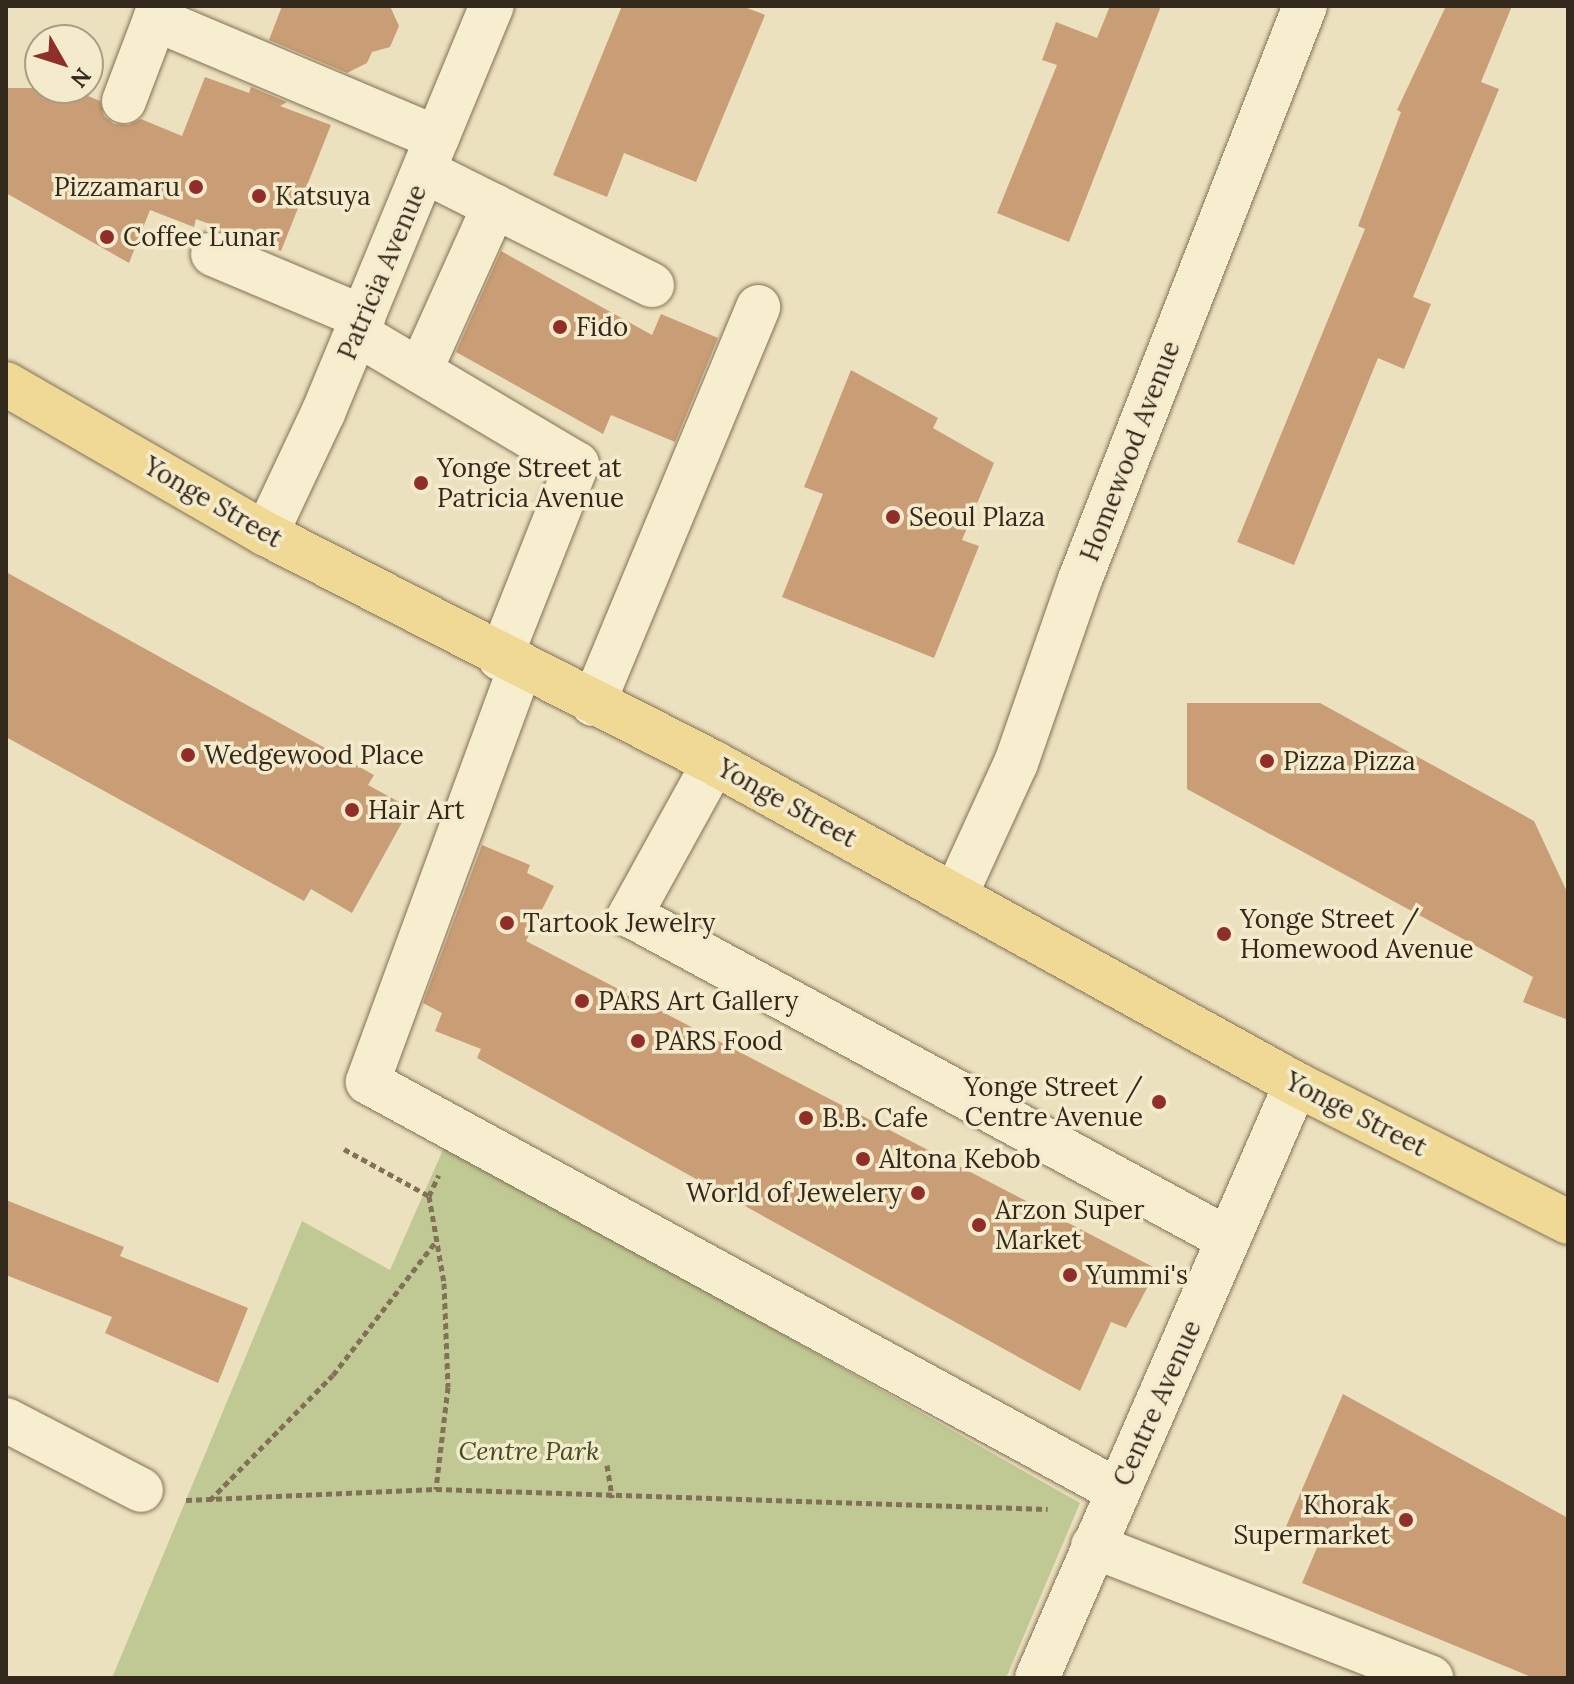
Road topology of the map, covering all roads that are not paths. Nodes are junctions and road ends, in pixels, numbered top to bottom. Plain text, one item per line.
1 (492, 6) edge
2 (1305, 6) edge
3 (158, 12) edge
4 (124, 101) dead end
5 (431, 154) junction
6 (494, 206) junction
7 (213, 254) dead end
8 (652, 285) dead end
9 (758, 307) dead end
10 (360, 325) junction
11 (420, 371) junction
12 (6, 384) edge
13 (266, 534) junction
14 (510, 663) junction
15 (593, 704) junction
16 (714, 763) junction
17 (955, 896) junction
18 (1296, 1084) junction
19 (1568, 1222) edge
20 (1228, 1239) junction
21 (6, 1420) edge
22 (141, 1490) road end
23 (1118, 1491) junction
24 (1093, 1546) junction
25 (1037, 1678) edge
26 (1431, 1678) edge

1 - 5 street, Patricia Avenue
2 - 17 street, Homewood Avenue
3 - 4 street
3 - 5 street
5 - 6 street
5 - 10 street, Patricia Avenue
6 - 8 street
6 - 11 street
7 - 10 street
9 - 15 street
10 - 11 street
10 - 13 street, Patricia Avenue
11 - 14 street
12 - 13 main road, Yonge Street
13 - 14 main road, Yonge Street
14 - 15 main road, Yonge Street
14 - 23 street
15 - 16 main road, Yonge Street
16 - 17 main road, Yonge Street
16 - 20 street
17 - 18 main road, Yonge Street
18 - 19 main road, Yonge Street
18 - 20 street, Centre Avenue
20 - 23 street, Centre Avenue
21 - 22 street
23 - 24 street, Centre Avenue
24 - 25 street, Centre Avenue
24 - 26 street

